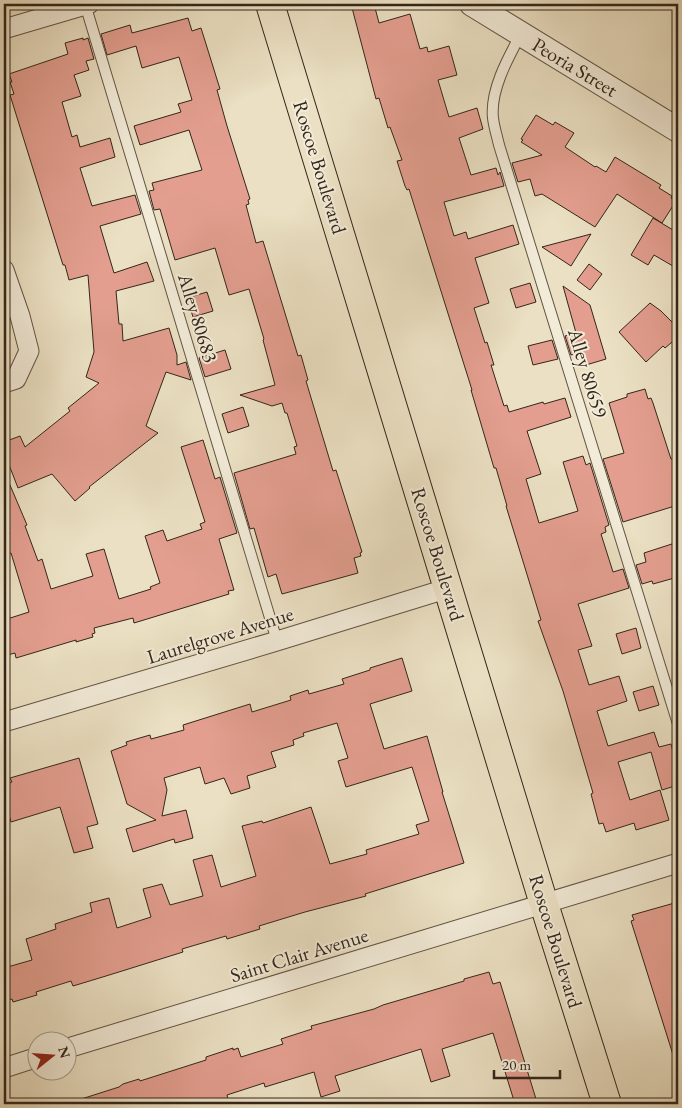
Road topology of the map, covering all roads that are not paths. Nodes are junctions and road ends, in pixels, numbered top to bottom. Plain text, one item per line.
1 (86, 4) edge
2 (270, 4) edge
3 (472, 4) edge
4 (4, 29) edge
5 (521, 34) junction
6 (678, 130) edge
7 (4, 270) edge
8 (10, 381) edge
9 (449, 588) junction
10 (277, 641) junction
11 (4, 722) edge
12 (678, 724) edge
13 (678, 863) edge
14 (544, 904) junction
15 (78, 1045) edge
16 (28, 1060) edge
17 (4, 1068) edge
18 (607, 1104) edge

1 - 4 street
1 - 10 lane, Alley 80683
2 - 9 main road, Roscoe Boulevard
3 - 5 street, Peoria Street
5 - 6 street, Peoria Street
5 - 12 lane, Alley 80659
7 - 8 street
9 - 10 street, Laurelgrove Avenue
9 - 14 main road, Roscoe Boulevard
10 - 11 street, Laurelgrove Avenue
13 - 14 street, Saint Clair Avenue
14 - 15 street, Saint Clair Avenue
14 - 18 main road, Roscoe Boulevard
16 - 17 street

